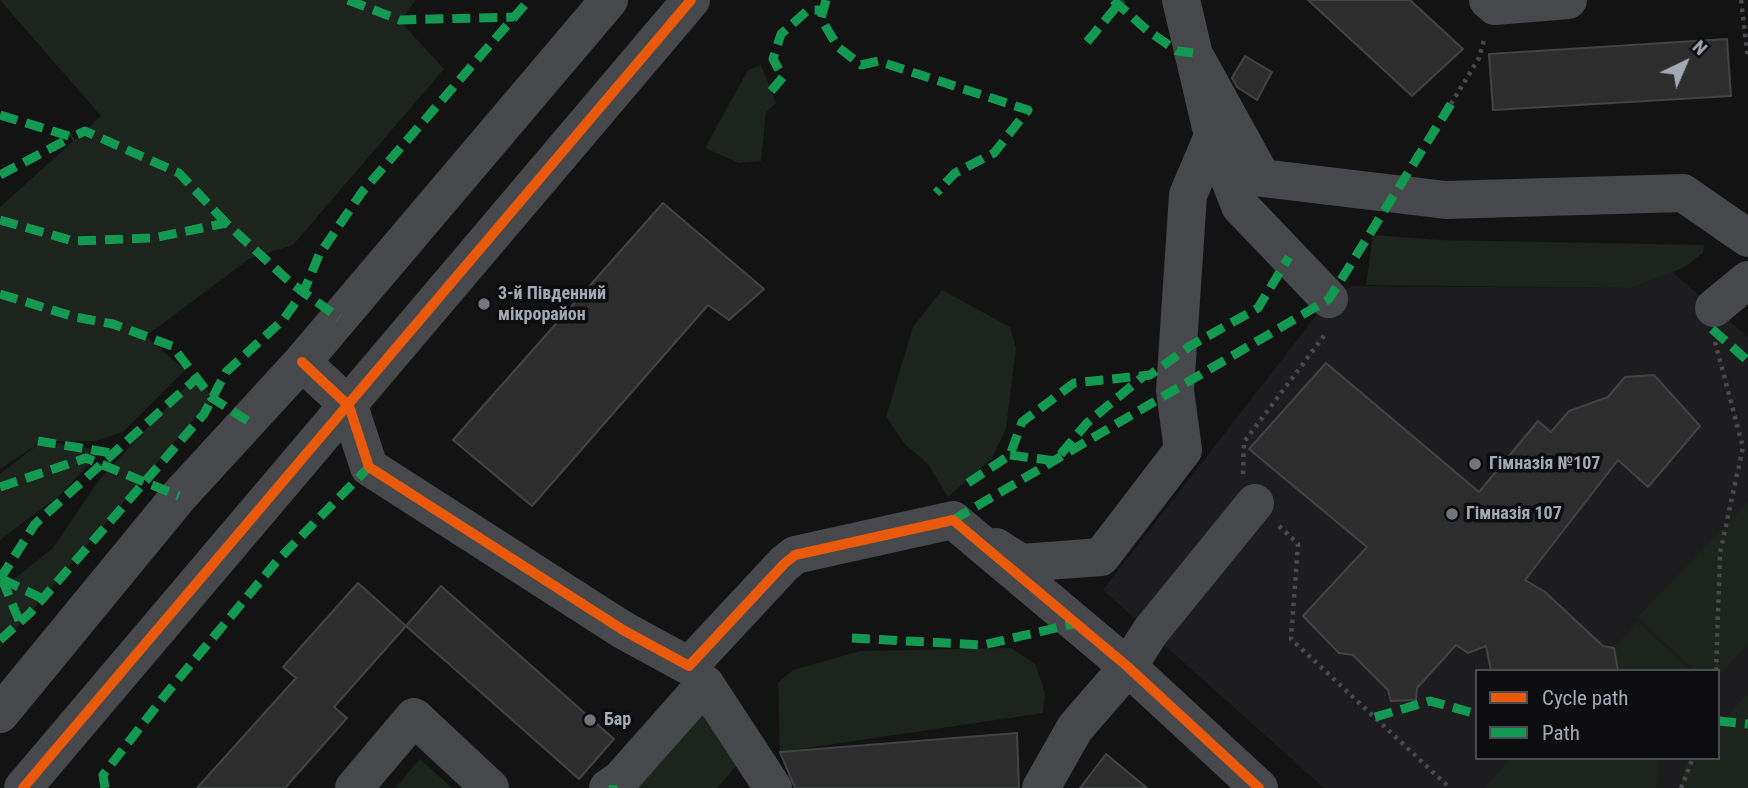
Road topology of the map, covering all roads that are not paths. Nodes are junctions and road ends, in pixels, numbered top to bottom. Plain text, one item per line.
1 (609, 0) edge
2 (691, 0) edge
3 (1181, 0) edge
4 (1568, 0) edge
5 (1491, 3) edge
6 (1193, 53) junction
7 (1213, 136) junction
8 (1748, 238) edge
9 (1748, 279) edge
10 (1329, 299) road end
11 (1714, 308) road end
12 (302, 362) junction
13 (349, 406) junction
14 (1255, 503) road end
15 (953, 520) junction
16 (1128, 667) junction
17 (697, 675) junction
18 (0, 714) edge
19 (23, 788) edge
20 (354, 788) edge
21 (490, 788) edge
22 (608, 788) edge
23 (773, 788) edge
24 (1041, 788) edge
25 (1259, 788) edge

1 - 12 street
2 - 13 street
3 - 6 street
4 - 5 street
6 - 7 street
6 - 8 street
7 - 10 street
7 - 15 street
9 - 11 street
12 - 13 street
12 - 18 street
13 - 17 street
13 - 19 street
14 - 16 street
15 - 16 street
15 - 17 street
16 - 24 street
16 - 25 street
17 - 22 street
17 - 23 street
20 - 21 street

